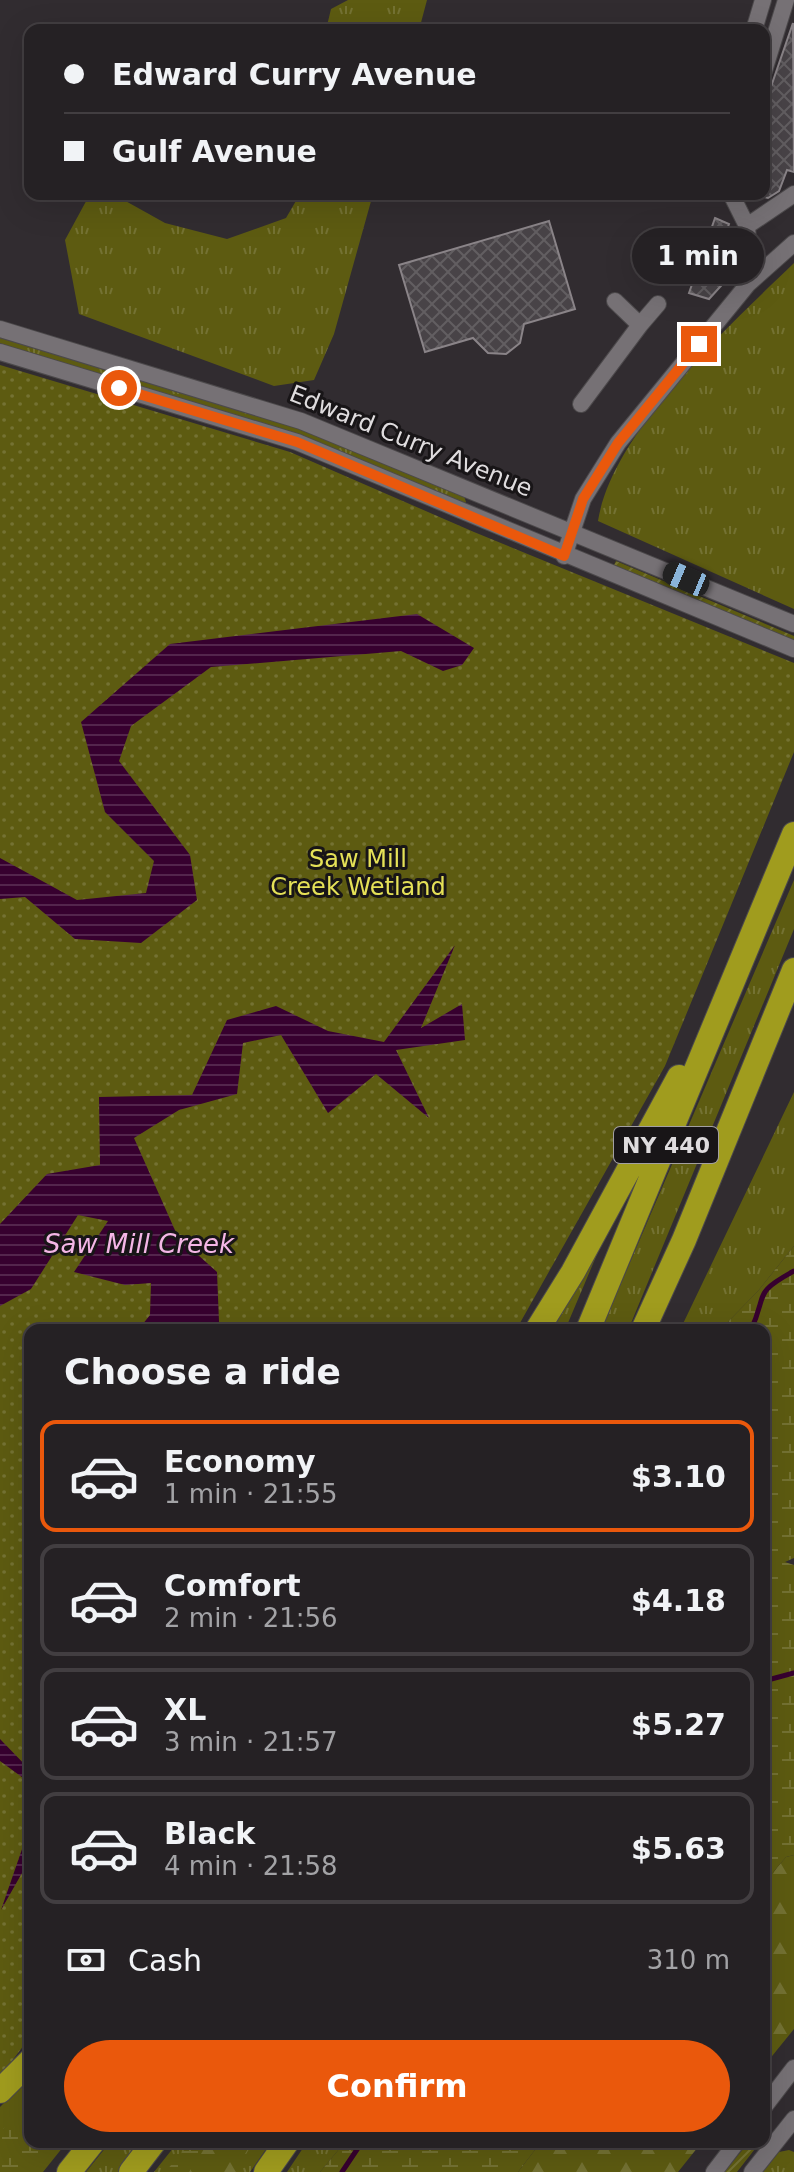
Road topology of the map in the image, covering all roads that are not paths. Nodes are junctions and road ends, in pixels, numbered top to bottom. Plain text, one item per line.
1 (763, 0) edge
2 (786, 0) edge
3 (756, 24) edge
4 (770, 52) edge
5 (794, 194) edge
6 (734, 200) edge
7 (747, 226) junction
8 (794, 243) edge
9 (751, 281) junction
10 (615, 301) dead end
11 (658, 304) dead end
12 (640, 325) junction
13 (0, 329) edge
14 (0, 352) edge
15 (581, 404) dead end
16 (572, 531) junction
17 (564, 556) junction
18 (794, 624) edge
19 (794, 649) edge
20 (794, 834) edge
21 (742, 959) junction
22 (794, 970) edge
23 (684, 1240) junction
24 (540, 1324) edge
25 (590, 1324) edge
26 (646, 1324) edge
27 (651, 1324) edge
28 (24, 2067) edge
29 (794, 2068) edge
30 (0, 2091) edge
31 (770, 2099) edge
32 (770, 2111) edge
33 (792, 2125) edge
34 (88, 2148) edge
35 (149, 2148) edge
36 (283, 2148) edge
37 (732, 2148) edge
38 (69, 2172) edge
39 (131, 2172) edge
40 (266, 2172) edge
41 (714, 2172) edge
42 (752, 2172) edge

1 - 3 street
2 - 4 street
5 - 7 street
6 - 7 street
7 - 9 street
8 - 9 street
9 - 16 street
10 - 12 street
11 - 12 street
12 - 15 street
13 - 16 street, Edward Curry Avenue
14 - 17 street, Edward Curry Avenue
16 - 17 street
16 - 18 street, Edward Curry Avenue
17 - 19 street, Edward Curry Avenue
20 - 21 highway, NY 440
21 - 24 highway
21 - 25 highway, NY 440
22 - 23 highway, NY 440
23 - 26 highway, NY 440
23 - 27 highway
28 - 30 highway
29 - 31 street
32 - 33 street
33 - 42 street
34 - 38 highway
35 - 39 highway
36 - 40 highway
37 - 41 street

